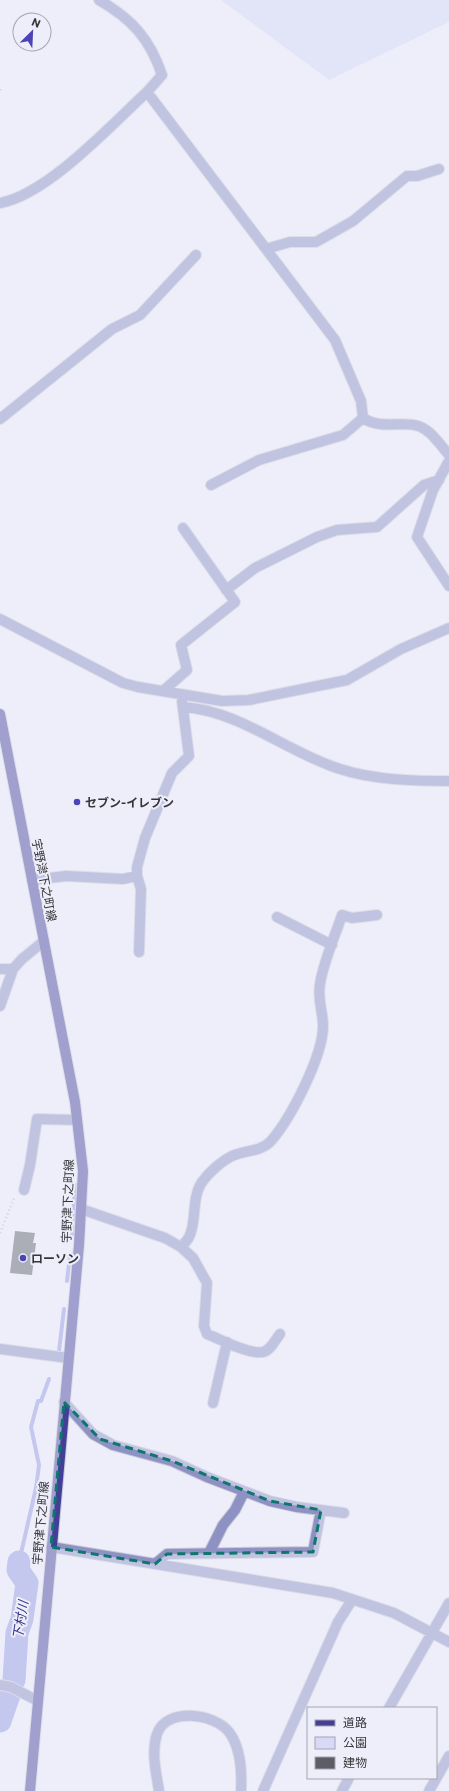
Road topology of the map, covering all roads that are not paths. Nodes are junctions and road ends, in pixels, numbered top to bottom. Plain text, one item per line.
1 (99, 0) edge
2 (147, 92) junction
3 (439, 169) dead end
4 (0, 203) edge
5 (266, 249) junction
6 (196, 256) dead end
7 (363, 418) junction
8 (0, 419) edge
9 (449, 455) edge
10 (449, 461) edge
11 (439, 480) junction
12 (211, 485) dead end
13 (183, 528) dead end
14 (449, 586) edge
15 (226, 590) junction
16 (0, 619) edge
17 (449, 628) edge
18 (163, 691) junction
19 (181, 694) junction
20 (183, 707) junction
21 (0, 714) edge
22 (449, 781) edge
23 (137, 876) junction
24 (32, 880) junction
25 (377, 915) dead end
26 (277, 917) dead end
27 (44, 941) junction
28 (332, 945) junction
29 (139, 952) dead end
30 (13, 968) junction
31 (0, 969) edge
32 (0, 1006) edge
33 (77, 1120) junction
34 (26, 1186) road end
35 (81, 1209) junction
36 (181, 1247) junction
37 (280, 1334) dead end
38 (228, 1342) junction
39 (0, 1349) edge
40 (68, 1358) junction
41 (64, 1402) junction
42 (213, 1403) dead end
43 (244, 1492) junction
44 (321, 1510) junction
45 (344, 1513) dead end
46 (51, 1546) junction
47 (209, 1553) junction
48 (155, 1564) junction
49 (352, 1600) junction
50 (449, 1603) edge
51 (432, 1632) junction
52 (449, 1642) edge
53 (0, 1685) edge
54 (38, 1701) junction
55 (390, 1707) edge
56 (449, 1756) edge
57 (437, 1777) edge
58 (348, 1779) edge
59 (436, 1779) edge
60 (30, 1791) edge
61 (159, 1791) edge
62 (241, 1791) edge
63 (263, 1791) edge
64 (342, 1791) edge
65 (429, 1791) edge

1 - 2 street
2 - 4 street
2 - 5 street
3 - 5 street
5 - 7 street
6 - 8 street
7 - 9 street
7 - 12 street
10 - 11 street
11 - 14 street
11 - 15 street
13 - 15 street
15 - 18 street
16 - 18 street
17 - 19 street
18 - 19 street
19 - 20 street
20 - 22 street
20 - 23 street
21 - 24 main road, 宇野津下之町線
23 - 24 street
23 - 29 street
24 - 27 main road, 宇野津下之町線
25 - 28 street
26 - 28 street
27 - 30 street
27 - 33 main road, 宇野津下之町線
28 - 36 street
30 - 31 street
30 - 32 street
33 - 34 street
33 - 35 main road, 宇野津下之町線
35 - 36 street
35 - 40 main road, 宇野津下之町線
36 - 38 street
37 - 38 street
38 - 42 street
39 - 40 street
40 - 41 main road, 宇野津下之町線
41 - 43 street
41 - 46 main road, 宇野津下之町線
43 - 44 street
43 - 47 street
44 - 45 street
44 - 47 street
46 - 48 street
46 - 54 main road, 宇野津下之町線
47 - 48 street
48 - 49 street
49 - 51 street
49 - 63 street
50 - 51 street
51 - 52 street
51 - 55 street
53 - 54 street
54 - 60 main road, 宇野津下之町線
56 - 57 street
58 - 64 street
59 - 65 street
61 - 62 street

